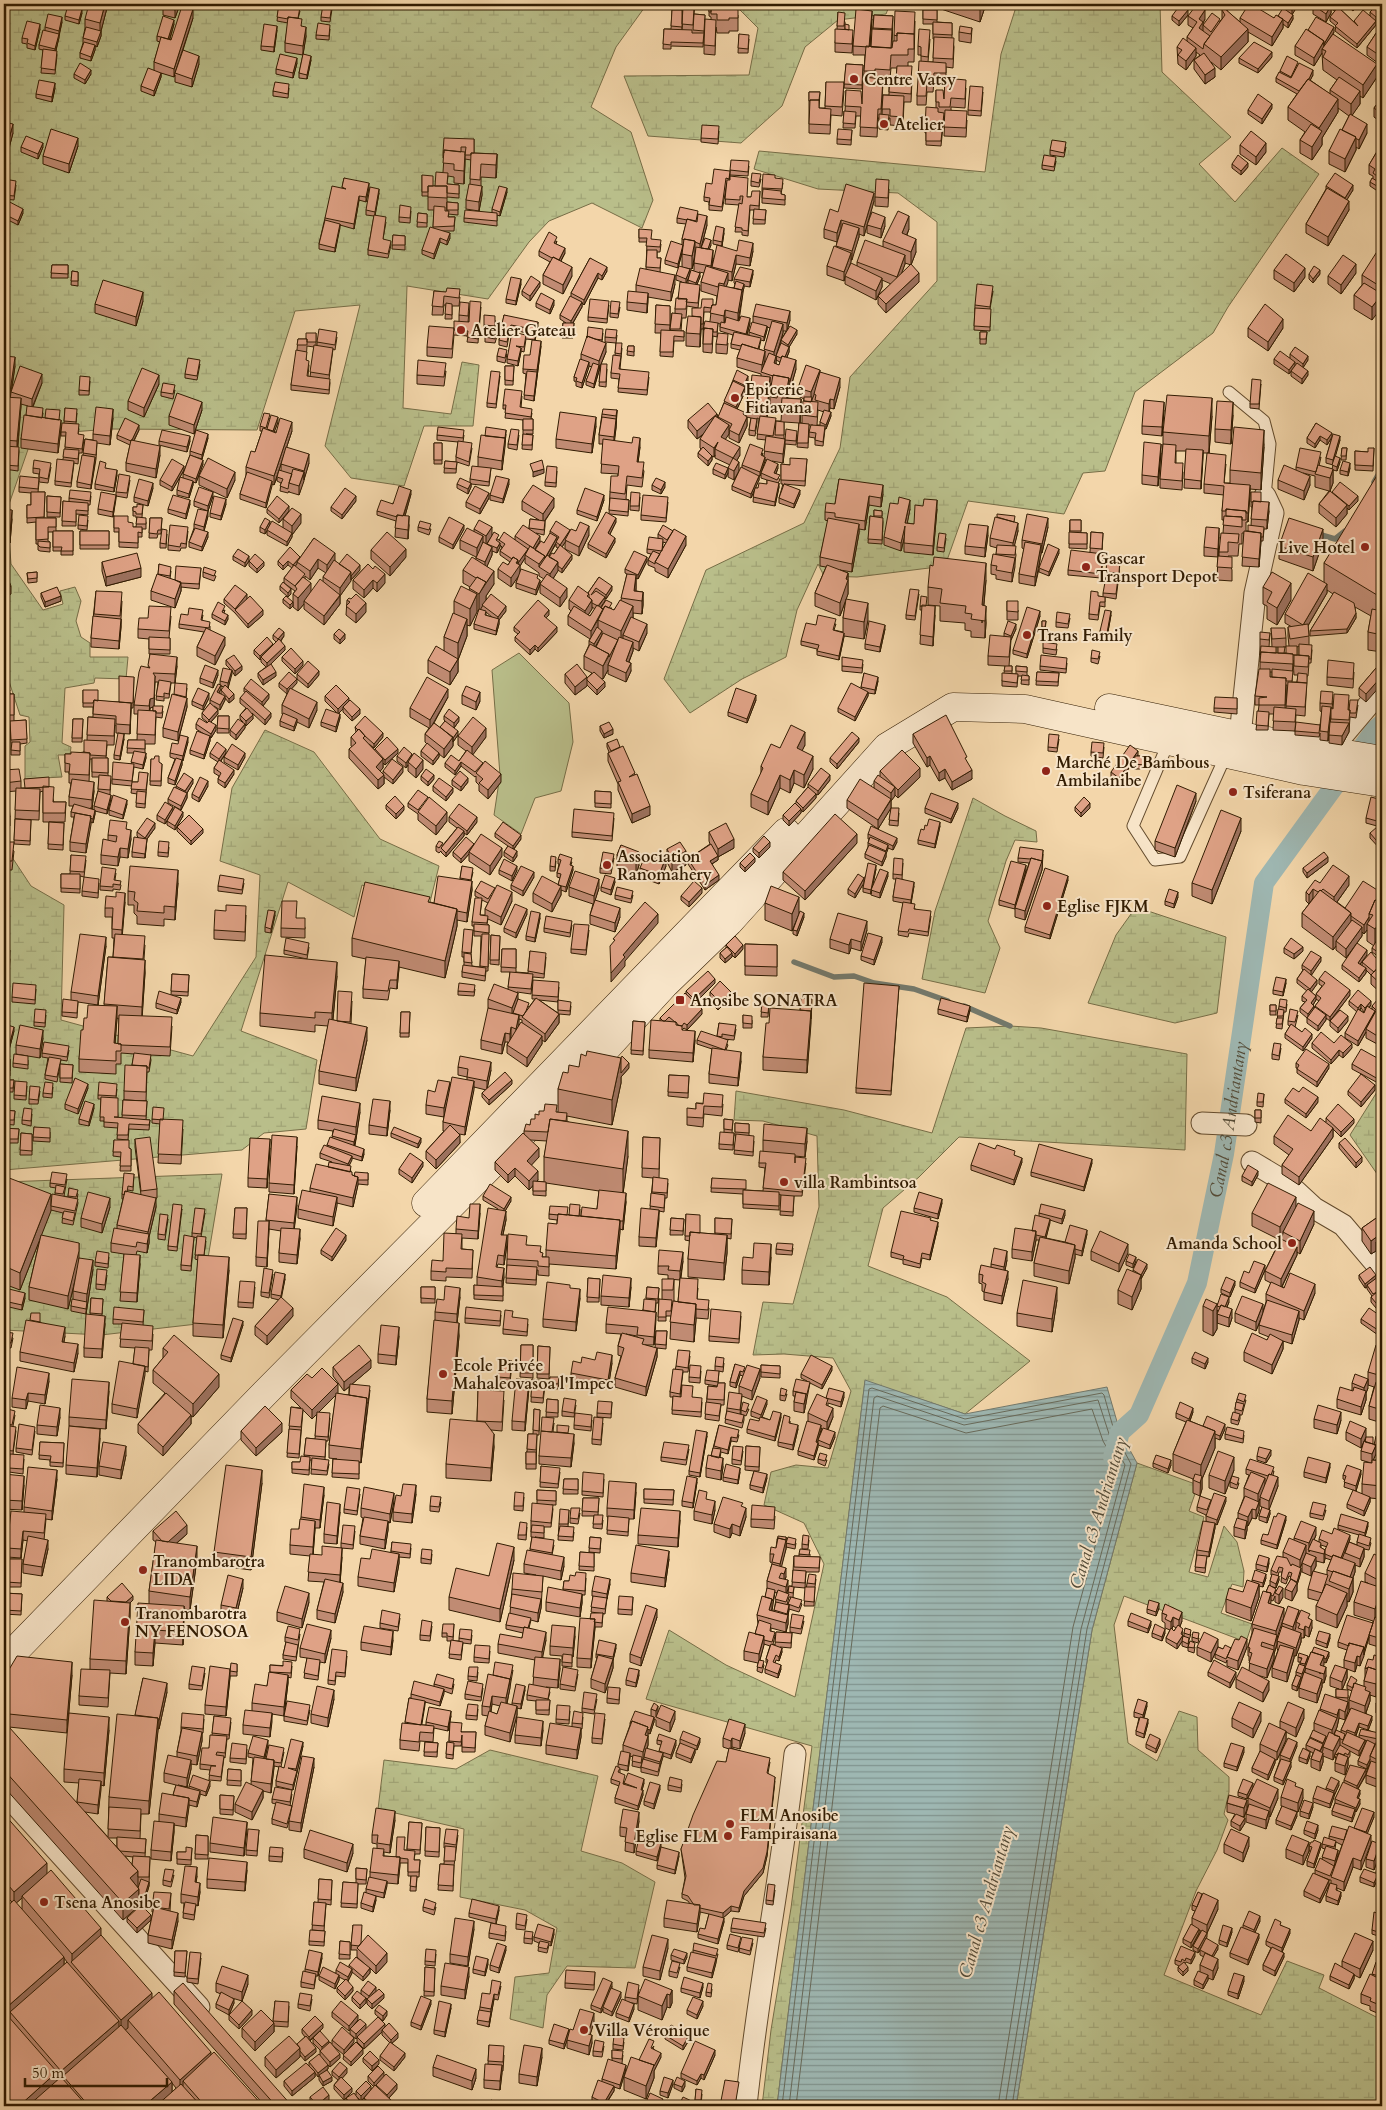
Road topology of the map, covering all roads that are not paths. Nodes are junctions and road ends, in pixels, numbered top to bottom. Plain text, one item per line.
1 (1228, 392) dead end
2 (1265, 496) joint
3 (1382, 689) edge
4 (1169, 741) junction
5 (1234, 745) junction
6 (1334, 751) junction
7 (1382, 760) edge
8 (1370, 781) edge
9 (1202, 1123) dead end
10 (1246, 1125) dead end
11 (1252, 1162) dead end
12 (1382, 1271) edge
13 (4, 1636) edge
14 (4, 1662) edge
15 (795, 1754) dead end
16 (4, 1792) edge
17 (210, 2020) edge
18 (746, 2106) edge

1 - 2 lane
2 - 5 street
3 - 6 street
4 - 5 street
4 - 5 lane
4 - 14 street
5 - 6 street
5 - 8 street
5 - 13 street
6 - 7 street
9 - 10 street
11 - 12 street
15 - 18 street
16 - 17 street

